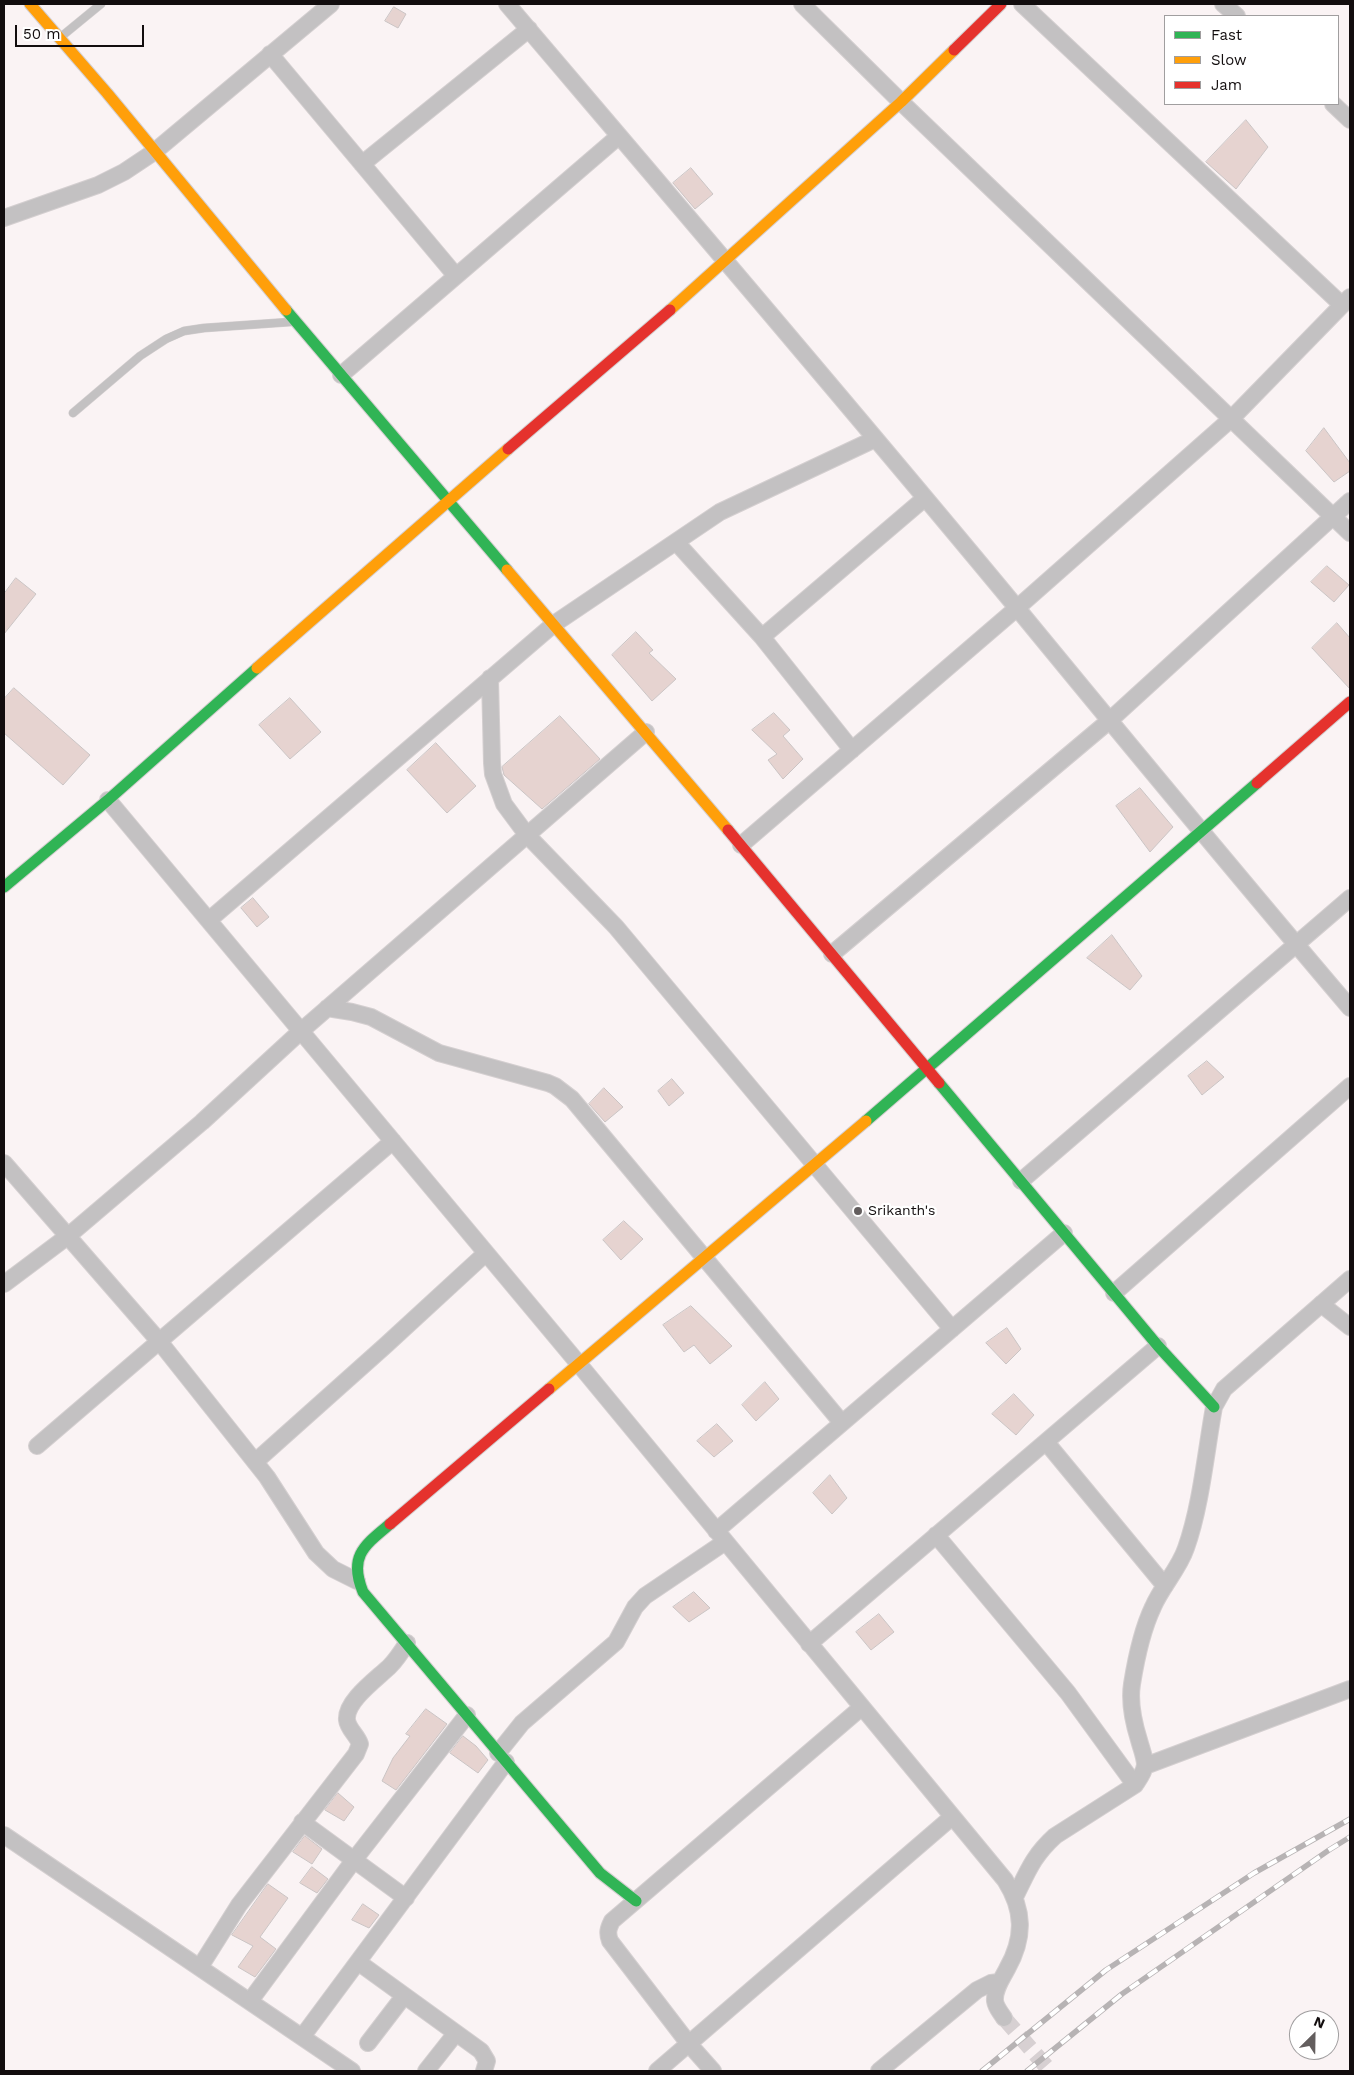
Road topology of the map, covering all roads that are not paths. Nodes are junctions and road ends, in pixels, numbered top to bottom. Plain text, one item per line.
1 (30, 4) edge
2 (100, 4) edge
3 (331, 4) edge
4 (507, 4) edge
5 (802, 4) edge
6 (1001, 4) edge
7 (1022, 4) edge
8 (1223, 4) edge
9 (1236, 15) edge
10 (529, 29) junction
11 (60, 38) junction
12 (270, 54) junction
13 (901, 102) junction
14 (1334, 105) edge
15 (1350, 120) edge
16 (619, 136) junction
17 (154, 152) junction
18 (362, 164) junction
19 (4, 218) edge
20 (725, 260) junction
21 (456, 276) junction
22 (1346, 301) edge
23 (296, 322) junction
24 (341, 375) junction
25 (73, 413) dead end
26 (1231, 419) junction
27 (876, 439) junction
28 (925, 498) junction
29 (448, 500) junction
30 (1350, 501) edge
31 (1334, 518) junction
32 (1350, 533) edge
33 (676, 542) junction
34 (1017, 608) junction
35 (554, 624) junction
36 (762, 637) junction
37 (490, 678) junction
38 (1350, 702) edge
39 (1109, 721) junction
40 (646, 732) junction
41 (852, 750) junction
42 (108, 800) junction
43 (1201, 833) junction
44 (527, 834) junction
45 (742, 845) junction
46 (4, 887) edge
47 (1350, 898) edge
48 (209, 920) junction
49 (1296, 944) junction
50 (832, 954) junction
51 (326, 1008) junction
52 (1350, 1008) edge
53 (301, 1030) junction
54 (927, 1068) junction
55 (1350, 1086) edge
56 (393, 1142) junction
57 (4, 1163) edge
58 (814, 1164) junction
59 (1020, 1181) junction
60 (1064, 1233) junction
61 (68, 1236) junction
62 (486, 1253) junction
63 (704, 1257) junction
64 (1350, 1279) edge
65 (4, 1284) edge
66 (1114, 1293) junction
67 (1321, 1304) junction
68 (1350, 1327) edge
69 (952, 1329) junction
70 (159, 1341) junction
71 (1158, 1346) junction
72 (578, 1363) junction
73 (1214, 1407) junction
74 (842, 1423) junction
75 (1046, 1442) junction
76 (37, 1446) dead end
77 (255, 1462) junction
78 (936, 1535) junction
79 (721, 1536) junction
80 (357, 1581) junction
81 (1165, 1586) junction
82 (407, 1644) junction
83 (809, 1644) junction
84 (1350, 1689) edge
85 (862, 1707) junction
86 (467, 1715) junction
87 (502, 1757) junction
88 (1145, 1766) junction
89 (1135, 1785) junction
90 (952, 1817) junction
91 (302, 1822) junction
92 (4, 1835) edge
93 (354, 1860) junction
94 (1015, 1897) junction
95 (406, 1898) junction
96 (636, 1901) junction
97 (358, 1962) junction
98 (200, 1967) junction
99 (999, 1982) junction
100 (404, 1996) junction
101 (250, 2001) junction
102 (1004, 2018) tunnel mouth
103 (456, 2033) junction
104 (302, 2037) junction
105 (368, 2043) dead end
106 (689, 2044) junction
107 (352, 2071) edge
108 (426, 2071) edge
109 (484, 2071) edge
110 (657, 2071) edge
111 (713, 2071) edge
112 (879, 2071) edge

1 - 11 street
2 - 11 lane
3 - 12 street
4 - 10 street
5 - 13 street
6 - 13 street
7 - 22 street
8 - 9 street
10 - 16 street
10 - 18 street
11 - 17 street
12 - 17 street
12 - 18 street
13 - 20 street
13 - 26 street
14 - 15 street
16 - 20 street
16 - 21 street
17 - 19 street
17 - 23 street
18 - 21 street
20 - 27 street
20 - 29 street
21 - 24 street
22 - 26 street
23 - 24 street
23 - 25 lane
24 - 29 street
26 - 31 street
26 - 34 street
27 - 28 street
27 - 33 street
28 - 34 street
28 - 36 street
29 - 35 street
29 - 42 street
30 - 31 street
31 - 32 street
31 - 39 street
33 - 35 street
33 - 36 street
34 - 39 street
34 - 41 street
35 - 37 street
35 - 40 street
36 - 41 street
37 - 44 street
37 - 48 street
38 - 43 street
39 - 43 street
39 - 50 street
40 - 44 street
40 - 45 street
41 - 45 street
42 - 46 street
42 - 48 street
43 - 49 street
43 - 54 street
44 - 51 street
44 - 58 street
45 - 50 street
47 - 49 street
48 - 53 street
49 - 52 street
49 - 59 street
50 - 54 street
51 - 53 street
51 - 63 street
53 - 56 street
53 - 61 street
54 - 58 street
54 - 59 street
55 - 66 street
56 - 62 street
56 - 70 street
57 - 61 street
58 - 63 street
58 - 69 street
59 - 60 street
60 - 66 street
60 - 69 street
61 - 65 street
61 - 70 street
62 - 72 street
62 - 77 street
63 - 72 street
63 - 74 street
64 - 67 street
66 - 71 street
67 - 68 street
67 - 73 street
69 - 74 street
70 - 76 street
70 - 77 street
71 - 73 street
71 - 75 street
72 - 79 street
72 - 80 street
73 - 81 street
74 - 79 street
75 - 78 street
75 - 81 street
77 - 80 street
78 - 83 street
78 - 89 street
79 - 83 street
79 - 87 street
80 - 82 street
81 - 88 street
82 - 86 street
82 - 91 street
83 - 85 street
84 - 88 street
85 - 90 street
85 - 96 street
86 - 87 street
86 - 93 street
87 - 95 street
87 - 96 street
88 - 89 street
89 - 94 street
90 - 94 street
90 - 106 street
91 - 93 street
91 - 98 street
92 - 98 street
93 - 95 street
93 - 101 street
94 - 99 street
95 - 97 street
96 - 106 street
97 - 100 street
97 - 104 street
98 - 101 street
99 - 102 street
99 - 112 street
100 - 103 street
100 - 105 street
101 - 104 street
103 - 108 street
103 - 109 street
104 - 107 street
106 - 110 street
106 - 111 street

